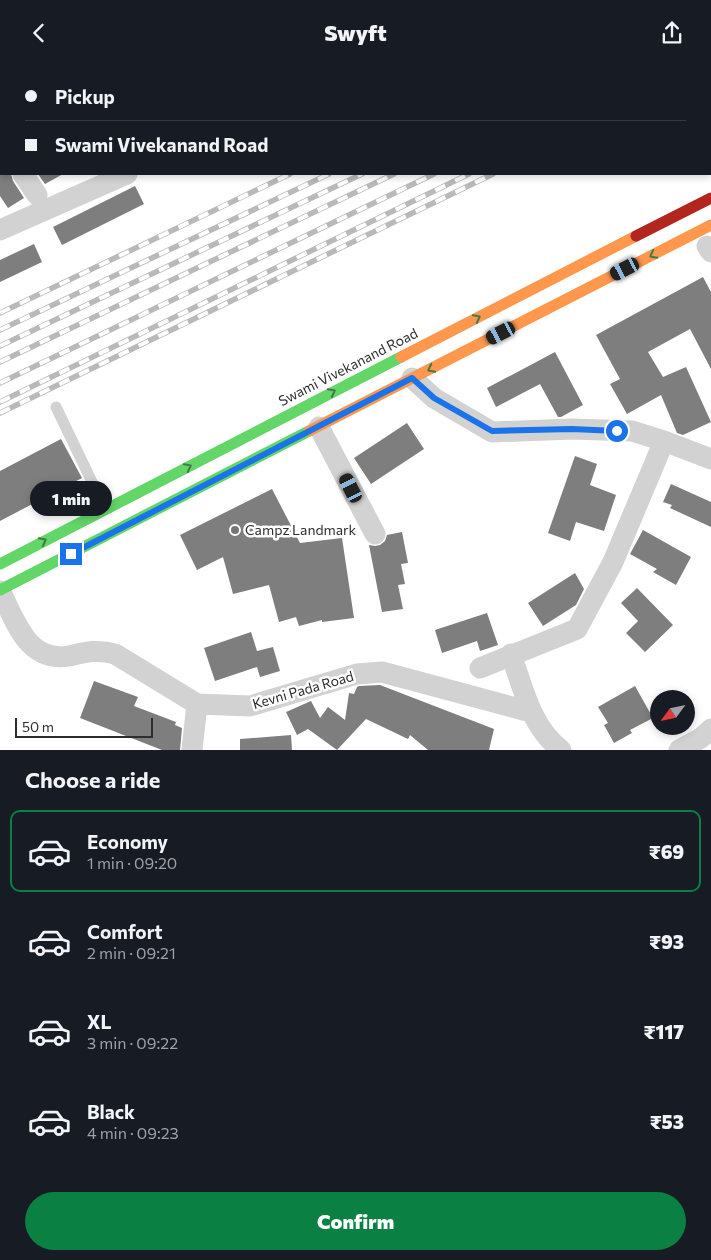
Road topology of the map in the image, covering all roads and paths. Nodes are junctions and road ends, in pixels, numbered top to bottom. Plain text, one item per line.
1 (24, 175) edge
2 (125, 175) edge
3 (36, 195) dead end
4 (711, 198) edge
5 (711, 225) edge
6 (0, 230) edge
7 (697, 231) edge
8 (412, 378) junction
9 (56, 407) dead end
10 (318, 427) junction
11 (664, 441) junction
12 (711, 459) edge
13 (105, 509) junction
14 (375, 534) dead end
15 (0, 564) edge
16 (0, 590) edge
17 (511, 655) junction
18 (480, 668) dead end
19 (197, 704) junction
20 (531, 712) junction
21 (711, 729) edge
22 (192, 750) edge
23 (560, 750) edge
24 (679, 750) edge

1 - 3 street
2 - 6 street
4 - 7 main road, Swami Vivekanand Road
5 - 7 main road, Swami Vivekanand Road
7 -> 8 main road, Swami Vivekanand Road
13 -> 7 main road, Swami Vivekanand Road
8 - 10 main road, Swami Vivekanand Road
8 - 11 street
9 - 13 lane
10 - 14 street
10 - 16 main road, Swami Vivekanand Road
11 - 12 street
11 - 17 street
15 -> 13 main road, Swami Vivekanand Road
16 - 19 street, Kevni Pada Road
17 - 18 street
17 - 20 street
19 - 20 street, Kevni Pada Road
19 - 22 street
20 - 23 street
21 - 24 street

